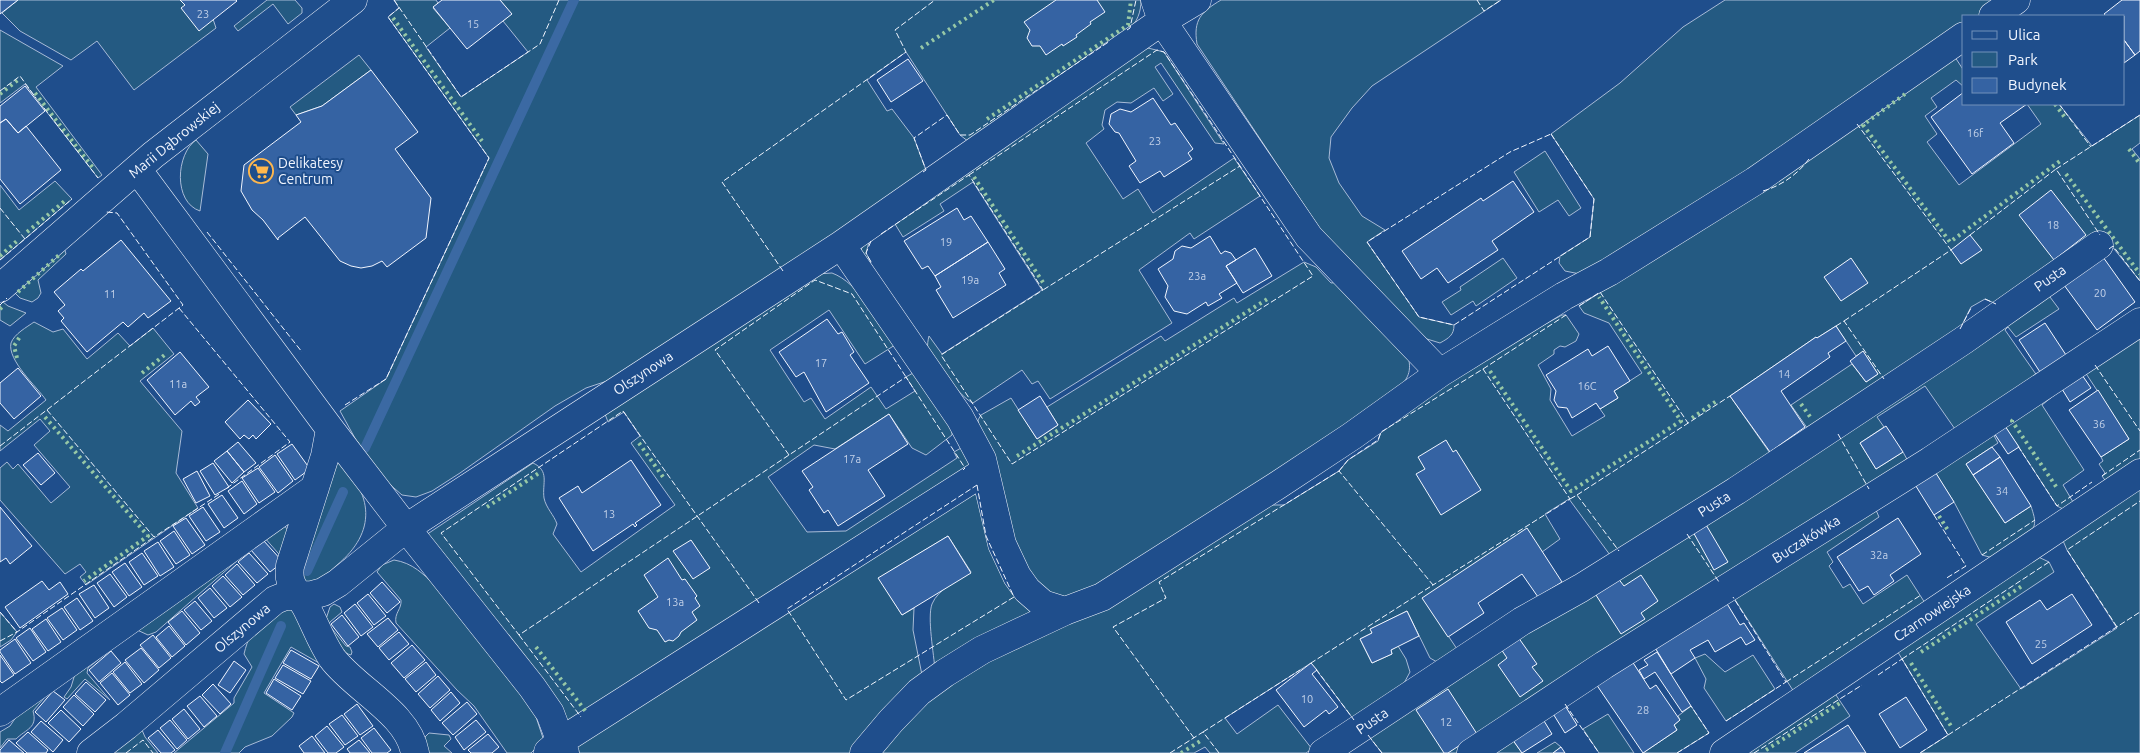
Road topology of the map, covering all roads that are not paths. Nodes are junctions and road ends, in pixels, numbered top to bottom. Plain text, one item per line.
1 (354, 0) edge
2 (1196, 0) edge
3 (2016, 0) edge
4 (1158, 11) edge
5 (1994, 15) edge
6 (1962, 37) edge
7 (137, 169) junction
8 (841, 245) junction
9 (2099, 245) dead end
10 (0, 288) edge
11 (2140, 322) edge
12 (1440, 374) junction
13 (330, 429) junction
14 (985, 471) junction
15 (2140, 473) edge
16 (315, 488) junction
17 (406, 528) junction
18 (300, 596) junction
19 (1065, 611) junction
20 (0, 712) edge
21 (558, 749) edge
22 (91, 753) edge
23 (415, 753) edge
24 (864, 753) edge
25 (1323, 753) edge
26 (1471, 753) edge
27 (1724, 753) edge

1 - 7 street, Marii Dąbrowskiej
2 - 4 street, Olszynowa
3 - 5 street
4 - 8 street, Olszynowa
4 - 12 street
6 - 12 street
7 - 10 street, Marii Dąbrowskiej
7 - 13 street
8 - 14 street
8 - 17 street, Olszynowa
9 - 25 street, Pusta
11 - 26 street, Buczakówka
12 - 19 street
13 - 16 street
13 - 17 street
14 - 19 street
14 - 21 street
15 - 27 street, Czarnowiejska
16 - 18 street
16 - 20 street
17 - 18 street, Olszynowa
17 - 21 street
18 - 22 street, Olszynowa
18 - 23 street
19 - 24 street

